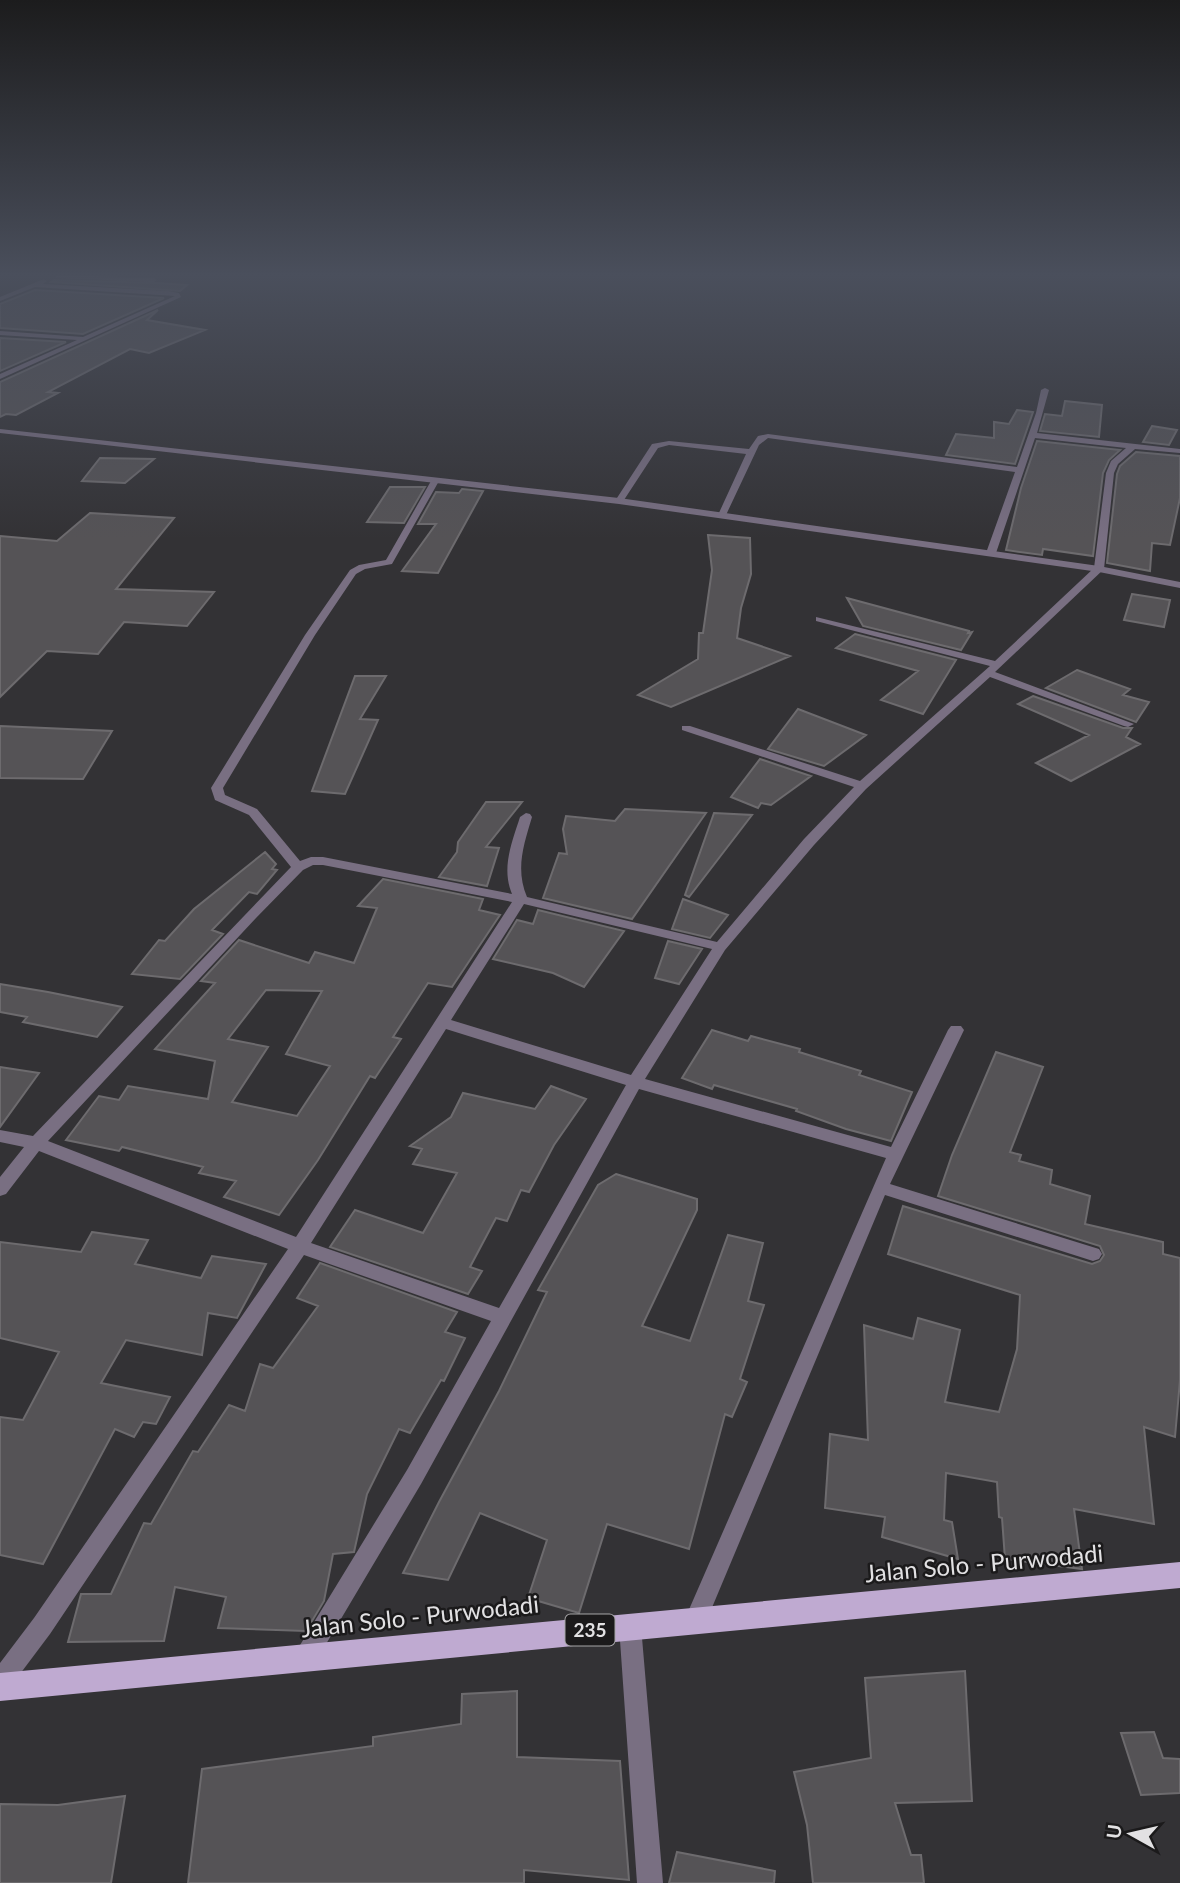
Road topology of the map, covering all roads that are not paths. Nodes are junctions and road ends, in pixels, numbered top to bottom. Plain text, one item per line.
1 (32, 363) edge
2 (0, 377) edge
3 (1045, 390) dead end
4 (0, 430) edge
5 (1032, 435) junction
6 (1133, 446) junction
7 (1180, 450) edge
8 (752, 452) junction
9 (1020, 470) junction
10 (436, 481) junction
11 (619, 501) junction
12 (722, 515) junction
13 (990, 553) junction
14 (1099, 569) junction
15 (1180, 585) edge
16 (820, 619) dead end
17 (991, 669) junction
18 (1128, 724) dead end
19 (686, 728) dead end
20 (862, 786) junction
21 (526, 817) dead end
22 (298, 867) junction
23 (521, 898) junction
24 (720, 947) junction
25 (444, 1023) junction
26 (956, 1030) dead end
27 (635, 1082) junction
28 (0, 1136) edge
29 (36, 1143) junction
30 (896, 1155) junction
31 (880, 1187) junction
32 (0, 1189) edge
33 (300, 1246) junction
34 (1093, 1254) dead end
35 (501, 1317) junction
36 (1180, 1575) edge
37 (695, 1621) junction
38 (630, 1626) junction
39 (304, 1660) junction
40 (0, 1685) edge
41 (650, 1883) edge

1 - 2 street
3 - 5 street
4 - 10 street
5 - 6 street
5 - 9 street
6 - 7 street
6 - 14 street
8 - 9 street
8 - 11 street
8 - 12 street
9 - 13 street
10 - 11 street
10 - 22 street
11 - 12 street
12 - 13 street
13 - 14 street
14 - 15 street
14 - 17 street
16 - 17 street
17 - 18 street
17 - 20 street
19 - 20 street
20 - 24 street
21 - 23 street
22 - 23 street
22 - 29 street
23 - 24 street
23 - 25 street
24 - 27 street
25 - 27 street
25 - 33 street
26 - 30 street
27 - 30 street
27 - 35 street
28 - 29 street
29 - 32 street
29 - 33 street
30 - 31 street
31 - 34 street
31 - 37 street
33 - 35 street
33 - 40 street
35 - 39 street
36 - 37 main road, Jalan Solo - Purwodadi / 235
37 - 38 main road, Jalan Solo - Purwodadi / 235
38 - 39 main road, Jalan Solo - Purwodadi / 235
38 - 41 street
39 - 40 main road, Jalan Solo - Purwodadi / 235

